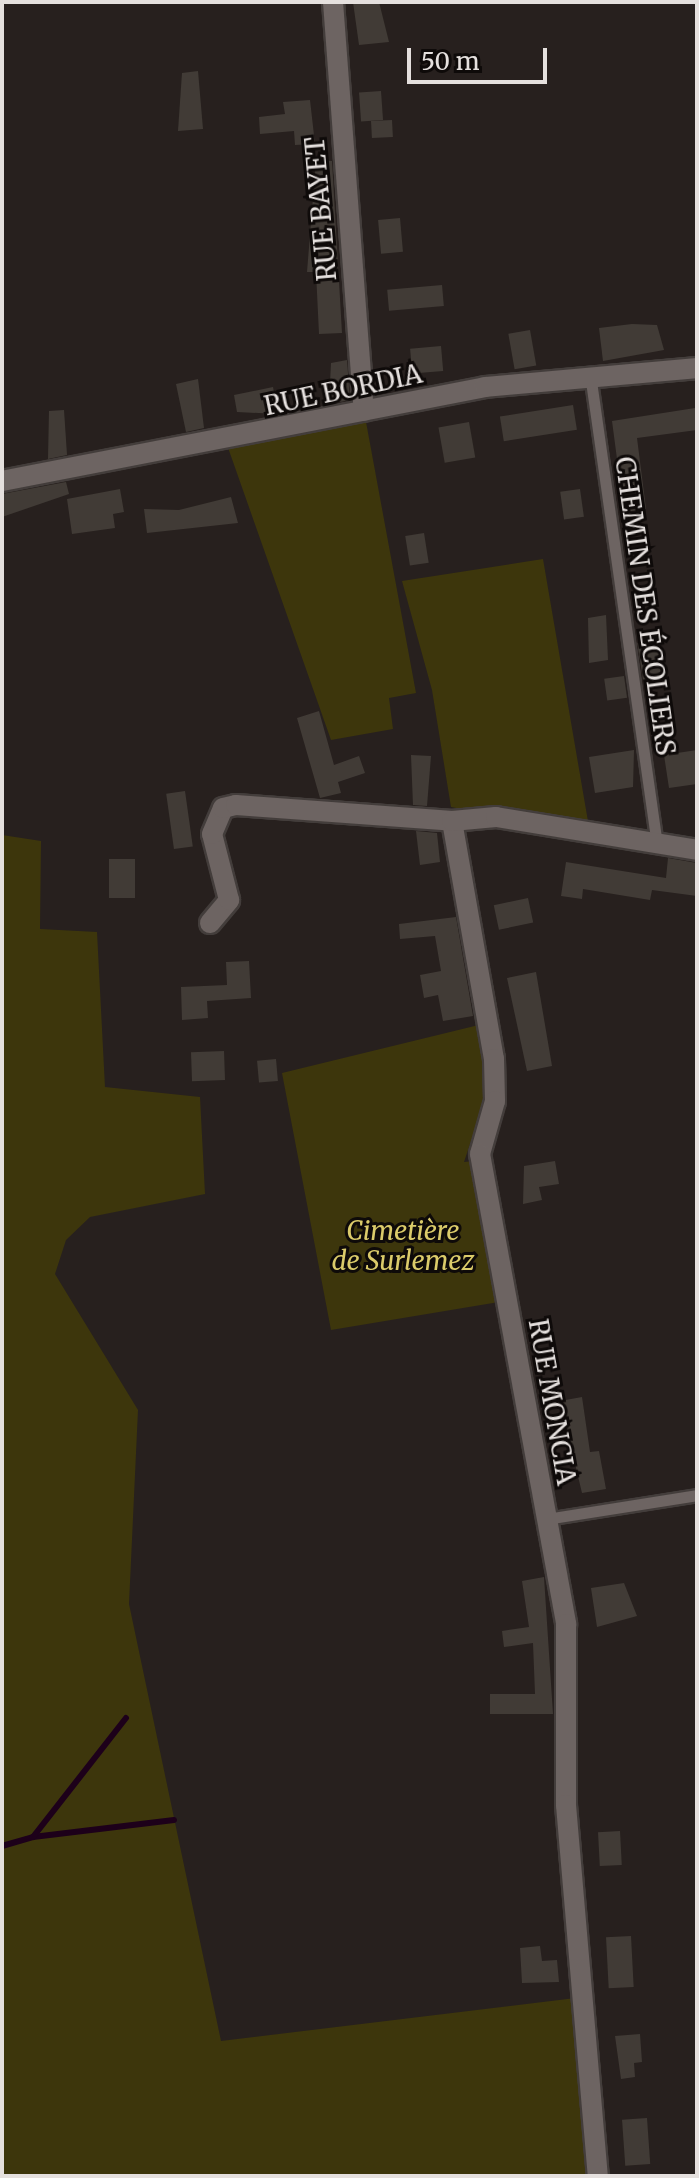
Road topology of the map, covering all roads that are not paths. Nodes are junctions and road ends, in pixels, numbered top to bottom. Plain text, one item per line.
1 (333, 2) edge
2 (697, 368) edge
3 (590, 374) junction
4 (364, 411) junction
5 (2, 481) edge
6 (450, 820) junction
7 (657, 844) junction
8 (697, 850) edge
9 (210, 923) dead end
10 (697, 1495) edge
11 (546, 1519) junction
12 (598, 2176) edge

1 - 4 street, RUE BAYET
2 - 3 street, RUE BORDIA
3 - 4 street, RUE BORDIA
3 - 7 lane, CHEMIN DES ÉCOLIERS
4 - 5 street, RUE BORDIA
6 - 7 street
6 - 9 street
6 - 11 street, RUE MONCIA
7 - 8 street
10 - 11 lane
11 - 12 street, RUE MONCIA

